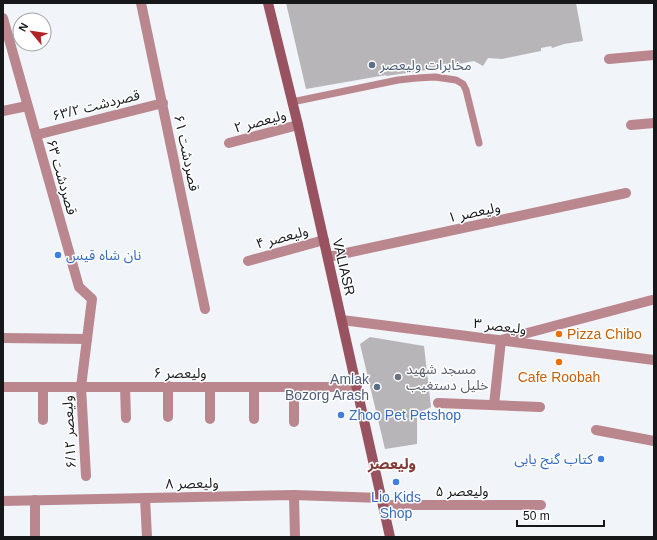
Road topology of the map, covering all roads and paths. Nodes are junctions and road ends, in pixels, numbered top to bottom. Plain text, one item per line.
1 (141, 3) edge
2 (268, 3) edge
3 (3, 18) edge
4 (654, 55) edge
5 (609, 59) dead end
6 (163, 102) junction
7 (292, 102) junction
8 (28, 106) junction
9 (3, 112) edge
10 (654, 123) edge
11 (298, 125) junction
12 (631, 125) dead end
13 (36, 135) junction
14 (229, 143) dead end
15 (479, 143) dead end
16 (626, 193) dead end
17 (324, 240) junction
18 (328, 257) junction
19 (248, 261) dead end
20 (652, 300) dead end
21 (205, 309) dead end
22 (342, 320) junction
23 (3, 338) edge
24 (88, 339) junction
25 (501, 340) junction
26 (654, 360) edge
27 (168, 386) junction
28 (3, 387) edge
29 (43, 387) junction
30 (81, 387) junction
31 (125, 387) junction
32 (210, 387) junction
33 (254, 387) junction
34 (294, 387) junction
35 (357, 387) junction
36 (438, 403) dead end
37 (494, 405) junction
38 (540, 407) dead end
39 (168, 417) dead end
40 (126, 418) dead end
41 (210, 419) dead end
42 (254, 419) dead end
43 (43, 420) dead end
44 (294, 422) dead end
45 (596, 430) dead end
46 (654, 441) edge
47 (86, 476) dead end
48 (294, 495) junction
49 (146, 498) junction
50 (35, 500) junction
51 (3, 501) edge
52 (382, 501) junction
53 (541, 505) dead end
54 (34, 537) edge
55 (147, 537) edge
56 (296, 537) edge
57 (390, 537) edge

1 - 6 street, ۶۱ قصردشت
2 - 7 main road, VALIASR
3 - 8 street, ۶۳ قصردشت
4 - 5 street
6 - 13 street, ۶۳/۲ قصردشت
6 - 21 street, ۶۱ قصردشت
7 - 11 main road, VALIASR
7 - 15 lane
8 - 9 street
8 - 13 street, ۶۳ قصردشت
10 - 12 street
11 - 14 street, ۲ ولیعصر
11 - 17 main road, VALIASR
13 - 24 street, ۶۳ قصردشت
16 - 18 street, ۱ ولیعصر
17 - 18 main road, VALIASR
17 - 19 street, ۴ ولیعصر
18 - 22 main road, VALIASR
20 - 25 street
22 - 25 street, ۳ ولیعصر
22 - 35 main road, VALIASR
23 - 24 street
24 - 30 street, ۶/۱۲ ولیعصر
25 - 26 street, ۳ ولیعصر
25 - 37 street
27 - 31 street, ۶ ولیعصر
27 - 32 street, ۶ ولیعصر
27 - 39 street
28 - 29 street, ۶ ولیعصر
29 - 30 street, ۶ ولیعصر
29 - 43 street
30 - 31 street, ۶ ولیعصر
30 - 47 street, ۶/۱۲ ولیعصر
31 - 40 street
32 - 33 street, ۶ ولیعصر
32 - 41 street
33 - 34 street, ۶ ولیعصر
33 - 42 street
34 - 35 street, ۶ ولیعصر
34 - 44 street
35 - 52 main road, VALIASR
36 - 37 street
37 - 38 street
45 - 46 street
48 - 49 street, ۸ ولیعصر
48 - 52 street, ۸ ولیعصر
48 - 56 street
49 - 50 street, ۸ ولیعصر
49 - 55 street
50 - 51 street, ۸ ولیعصر
50 - 54 street
52 - 53 street, ۵ ولیعصر
52 - 57 main road, VALIASR

